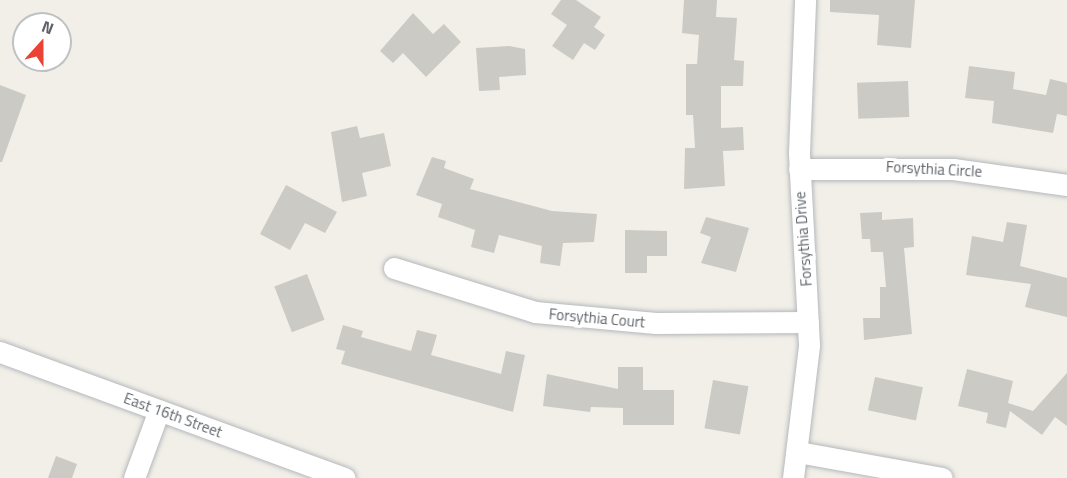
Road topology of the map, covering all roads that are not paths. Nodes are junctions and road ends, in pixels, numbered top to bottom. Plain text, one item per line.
1 (805, 0) edge
2 (799, 169) junction
3 (1067, 185) edge
4 (394, 268) dead end
5 (808, 322) junction
6 (0, 352) edge
7 (159, 410) junction
8 (798, 452) junction
9 (135, 478) edge
10 (345, 478) edge
11 (793, 478) edge
12 (942, 478) edge

1 - 2 street, Forsythia Drive
2 - 3 street, Forsythia Circle
2 - 5 street, Forsythia Drive
4 - 5 street, Forsythia Court
5 - 8 street, Forsythia Drive
6 - 7 street, East 16th Street
7 - 9 street
7 - 10 street, East 16th Street
8 - 11 street, Forsythia Drive
8 - 12 street

